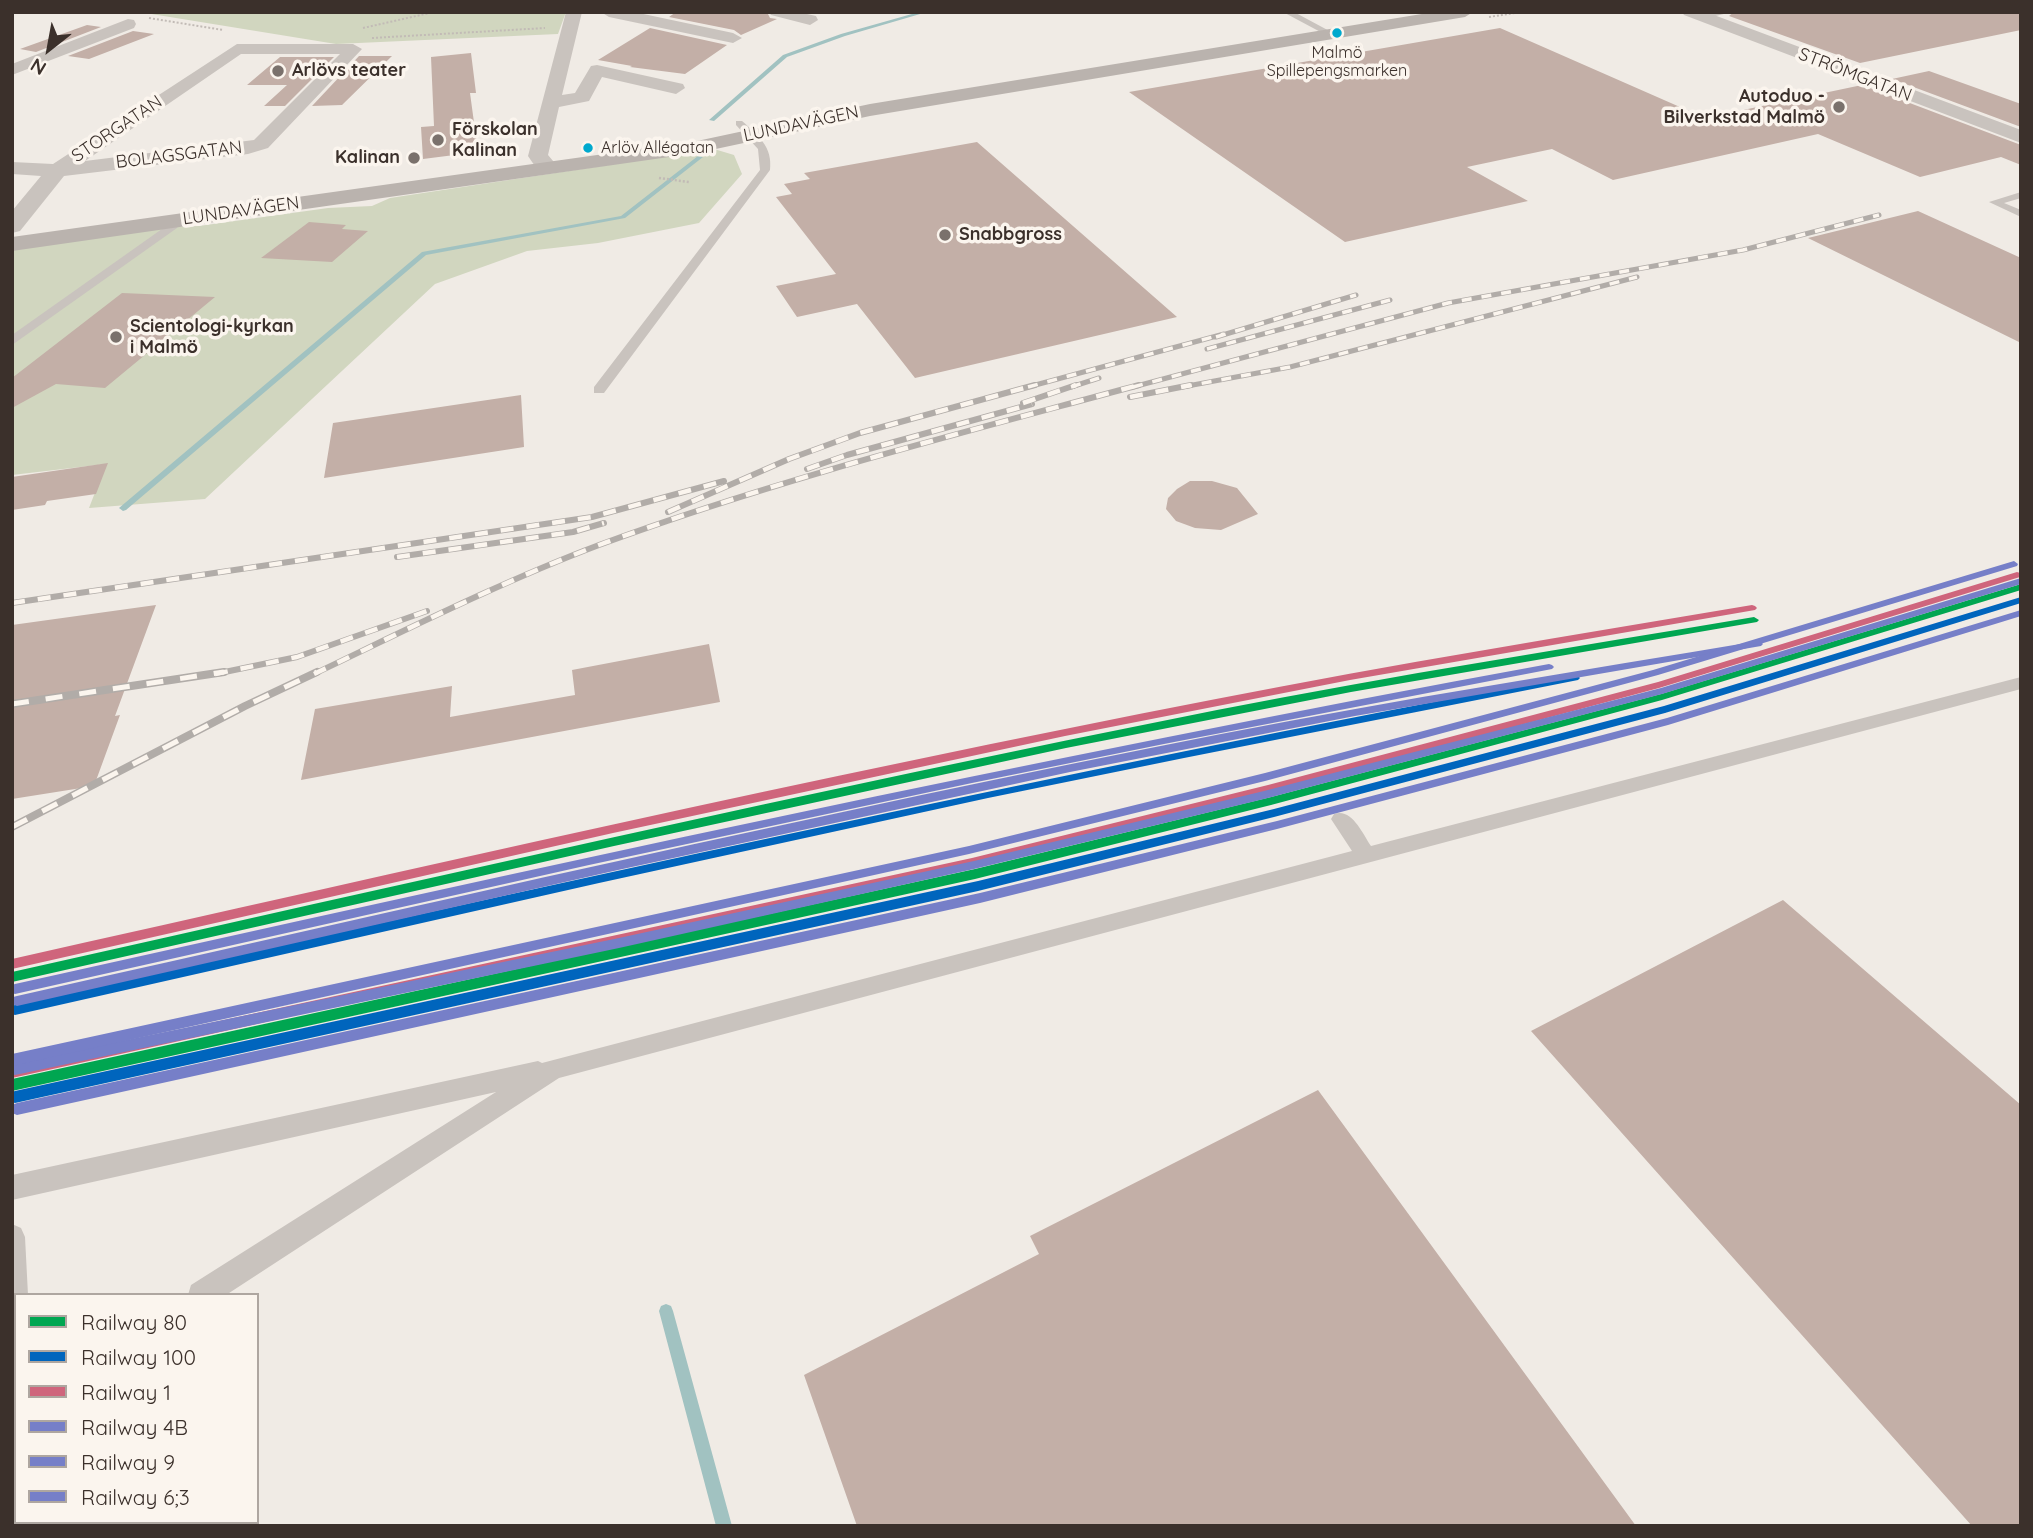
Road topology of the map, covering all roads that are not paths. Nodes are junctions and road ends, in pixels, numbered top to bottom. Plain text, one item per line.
1 (609, 12) edge
2 (777, 12) edge
3 (1287, 12) edge
4 (1420, 12) edge
5 (1465, 12) edge
6 (1728, 12) edge
7 (1696, 15) edge
8 (573, 19) edge
9 (134, 20) road end
10 (810, 20) dead end
11 (1325, 31) junction
12 (733, 38) dead end
13 (354, 48) joint
14 (12, 59) edge
15 (34, 61) junction
16 (12, 70) edge
17 (676, 88) dead end
18 (552, 103) junction
19 (745, 129) junction
20 (2021, 137) edge
21 (543, 162) junction
22 (12, 168) edge
23 (57, 170) junction
24 (2021, 195) edge
25 (2021, 214) edge
26 (178, 219) junction
27 (12, 226) edge
28 (12, 233) edge
29 (12, 244) edge
30 (12, 341) edge
31 (599, 390) dead end
32 (2021, 683) edge
33 (1342, 819) dead end
34 (1365, 853) junction
35 (553, 1069) junction
36 (12, 1188) edge
37 (12, 1237) edge
38 (14, 1293) edge
39 (204, 1293) edge

1 - 12 street
2 - 10 street
3 - 11 lane
4 - 11 main road, LUNDAVÄGEN
5 - 11 main road, LUNDAVÄGEN
6 - 7 lane
7 - 20 street, STRÖMGATAN
8 - 18 street
9 - 15 street
11 - 19 main road, LUNDAVÄGEN
13 - 23 street, STORGATAN
13 - 23 street, BOLAGSGATAN
14 - 15 street
15 - 16 street
17 - 18 street
18 - 21 street
19 - 21 main road, LUNDAVÄGEN
19 - 31 lane
21 - 26 main road, LUNDAVÄGEN
21 - 28 main road, LUNDAVÄGEN
22 - 23 street, BOLAGSGATAN
23 - 27 street, STORGATAN
24 - 25 lane
26 - 29 main road, LUNDAVÄGEN
26 - 30 lane
32 - 34 lane
33 - 34 lane
34 - 35 lane
35 - 36 lane
35 - 39 lane
37 - 38 lane

